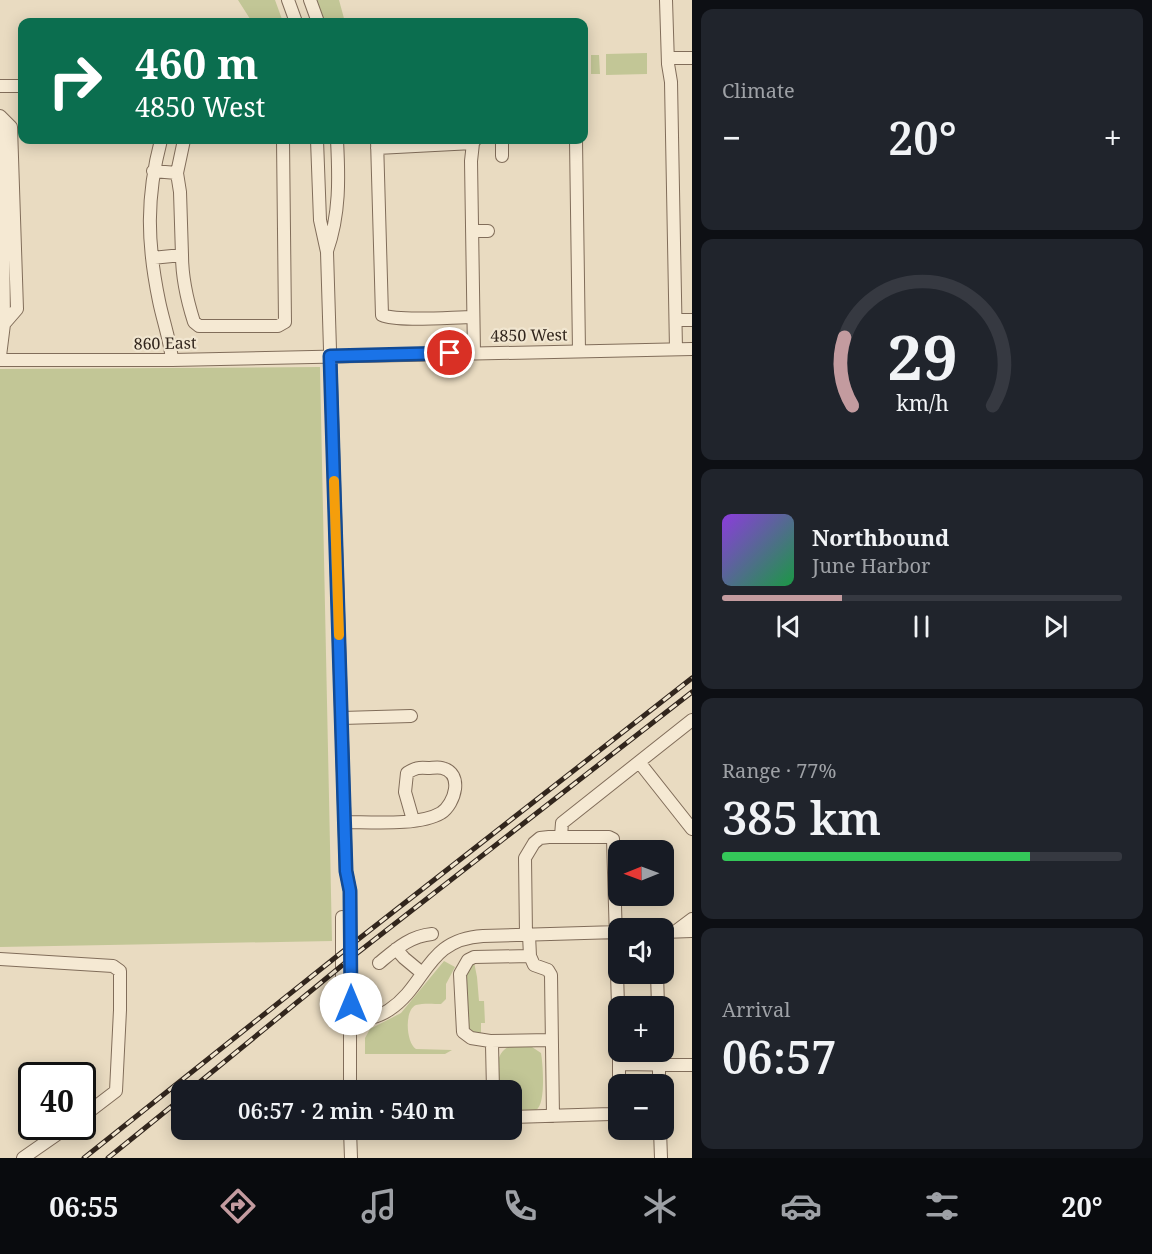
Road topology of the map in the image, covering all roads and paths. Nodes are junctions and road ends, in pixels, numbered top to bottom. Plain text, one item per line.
1 (288, 0) edge
2 (310, 0) edge
3 (666, 0) edge
4 (295, 18) edge
5 (317, 18) edge
6 (668, 58) junction
7 (692, 58) edge
8 (0, 86) edge
9 (18, 86) edge
10 (1, 117) edge
11 (160, 144) edge
12 (183, 144) edge
13 (283, 144) edge
14 (317, 144) edge
15 (337, 144) edge
16 (377, 144) edge
17 (474, 144) edge
18 (501, 144) edge
19 (576, 144) edge
20 (502, 156) dead end
21 (153, 171) junction
22 (177, 173) junction
23 (472, 231) junction
24 (488, 231) dead end
25 (327, 252) junction
26 (182, 255) junction
27 (152, 258) junction
28 (473, 317) junction
29 (676, 320) junction
30 (692, 320) edge
31 (676, 349) junction
32 (692, 349) edge
33 (579, 351) junction
34 (474, 353) junction
35 (330, 356) junction
36 (0, 358) edge
37 (172, 360) junction
38 (411, 716) dead end
39 (342, 718) junction
40 (692, 720) edge
41 (639, 762) junction
42 (413, 820) junction
43 (345, 822) junction
44 (692, 829) edge
45 (561, 836) junction
46 (616, 918) edge
47 (692, 919) edge
48 (674, 929) edge
49 (692, 931) edge
50 (608, 932) edge
51 (674, 932) edge
52 (432, 934) dead end
53 (528, 935) junction
54 (396, 949) junction
55 (530, 956) junction
56 (0, 959) edge
57 (379, 963) dead end
58 (422, 973) junction
59 (349, 1022) junction
60 (551, 1040) junction
61 (490, 1041) junction
62 (641, 1062) edge
63 (659, 1062) edge
64 (692, 1065) edge
65 (659, 1066) junction
66 (659, 1074) edge
67 (350, 1080) edge
68 (493, 1080) edge
69 (96, 1106) edge
70 (608, 1114) edge
71 (553, 1116) junction
72 (522, 1117) edge
73 (49, 1140) edge
74 (350, 1140) edge
75 (660, 1140) edge
76 (23, 1158) edge
77 (351, 1158) edge
78 (661, 1158) edge

1 - 4 street
2 - 5 street
3 - 6 street
6 - 7 street
6 - 29 street
8 - 9 street
10 - 36 street
11 - 21 street
12 - 22 street
13 - 26 street
14 - 25 street
15 - 25 street
16 - 28 street
17 - 23 street
18 - 20 street
19 - 33 street
21 - 22 street
21 - 27 street
22 - 26 street
23 - 24 street
23 - 28 street
25 - 35 street
26 - 27 street
27 - 37 street
28 - 34 street
29 - 30 street
29 - 31 street
31 - 32 street, 4850 West
31 - 33 street, 4850 West
33 - 34 street, 4850 West
34 - 35 street, 4850 West
35 - 37 street, 860 East
35 - 39 street
36 - 37 street, 860 East
38 - 39 street
39 - 43 street
40 - 41 street
41 - 44 street
41 - 45 street
42 - 42 street
42 - 43 street
43 - 59 street
45 - 46 street
45 - 53 street
47 - 48 street
49 - 51 street
50 - 53 street
52 - 54 street
53 - 55 street
53 - 58 street
54 - 57 street
54 - 58 street
55 - 60 street
55 - 61 street
56 - 69 street
58 - 59 street
59 - 67 street
60 - 61 street
60 - 71 street
61 - 68 street
62 - 65 street
63 - 65 street
64 - 65 street
65 - 66 street
70 - 71 street
71 - 72 street
73 - 76 street
74 - 77 street
75 - 78 street

